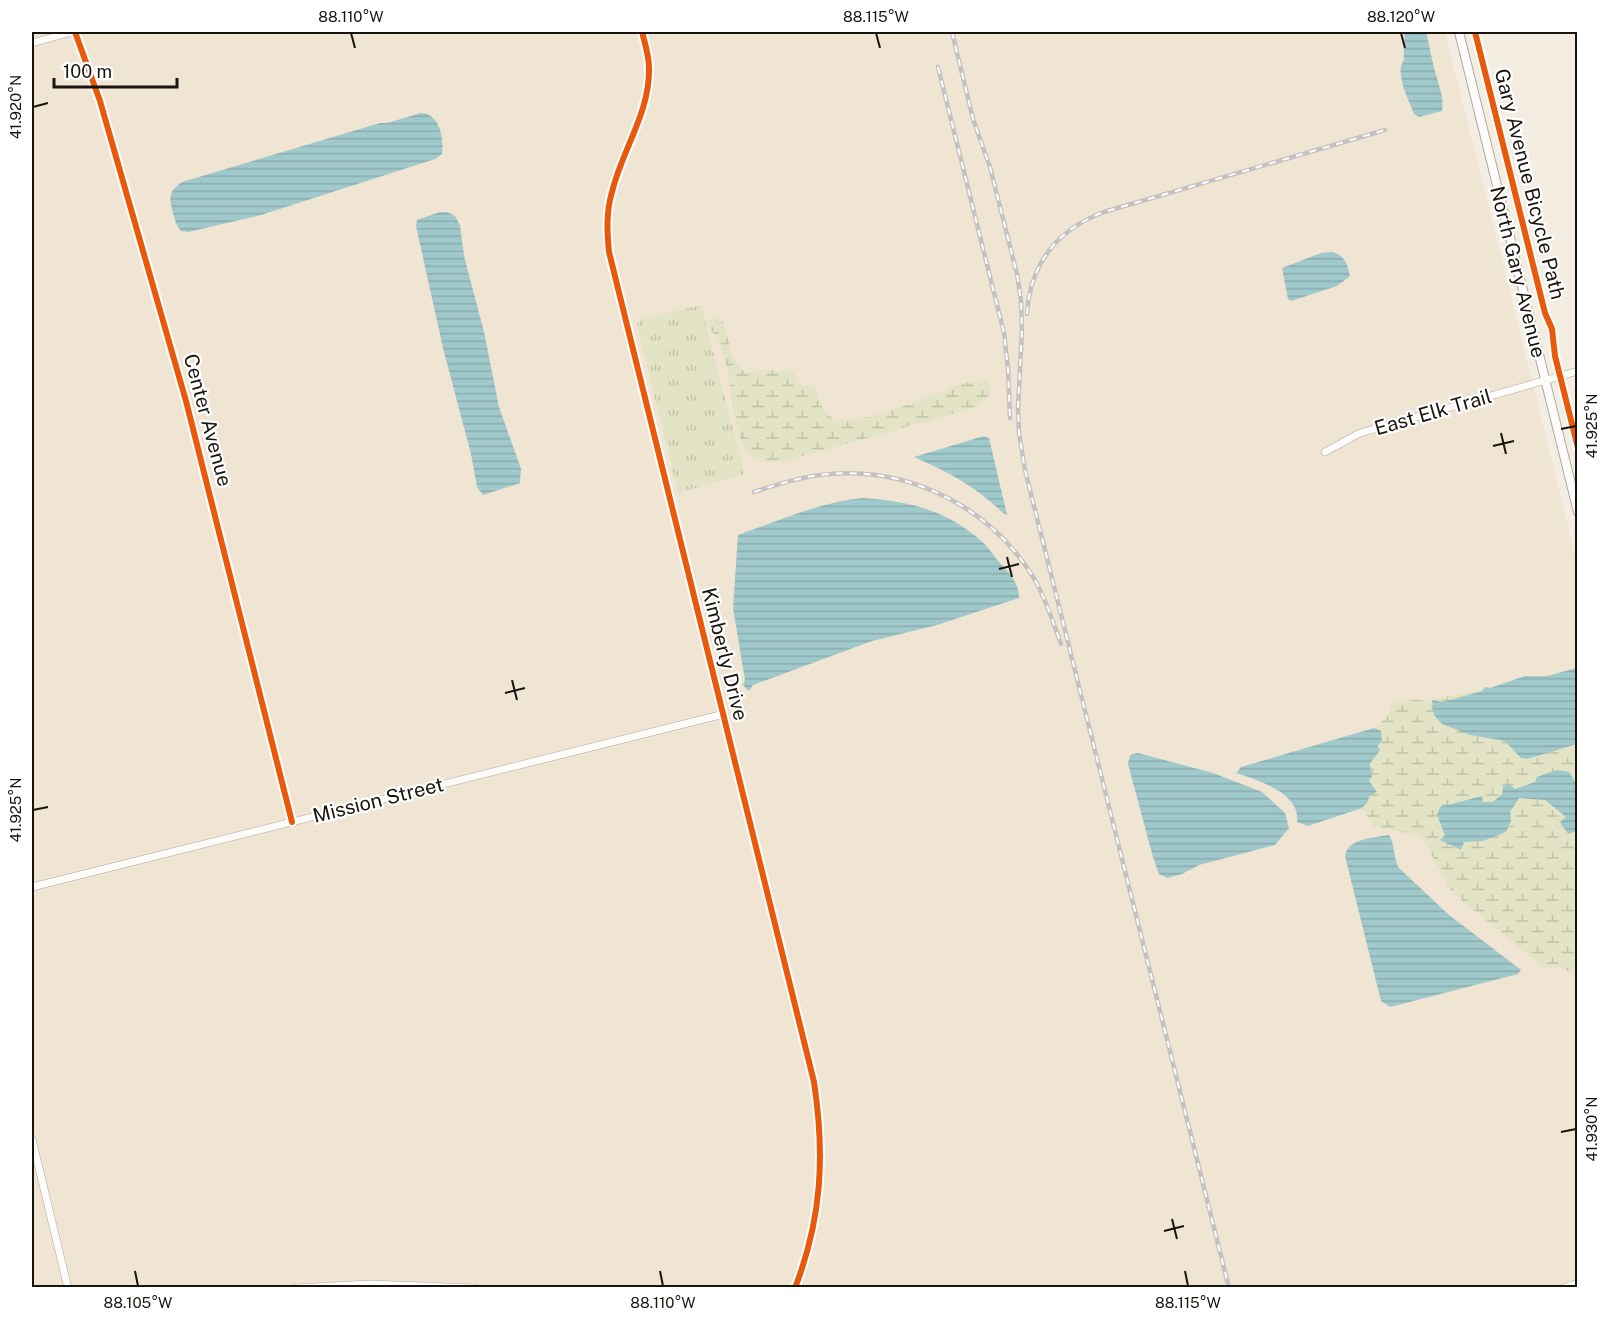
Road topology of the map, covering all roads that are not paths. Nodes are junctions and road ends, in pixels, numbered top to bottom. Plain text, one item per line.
1 (74, 32) edge
2 (642, 32) edge
3 (1459, 32) edge
4 (32, 43) edge
5 (1578, 370) edge
6 (1545, 380) junction
7 (1325, 452) dead end
8 (1578, 512) edge
9 (724, 714) junction
10 (292, 822) junction
11 (32, 887) edge
12 (32, 1139) edge
13 (1578, 1283) edge
14 (68, 1287) edge
15 (294, 1287) edge
16 (475, 1287) edge
17 (795, 1287) edge
18 (1563, 1287) edge

1 - 4 street
1 - 10 street, Center Avenue
2 - 9 street, Kimberly Drive
3 - 6 street, North Gary Avenue
5 - 6 street, East Elk Trail
6 - 7 street, East Elk Trail
6 - 8 street, North Gary Avenue
9 - 10 street, Mission Street
9 - 17 street, Kimberly Drive
10 - 11 street, Mission Street
12 - 14 street
13 - 18 street
15 - 16 street

